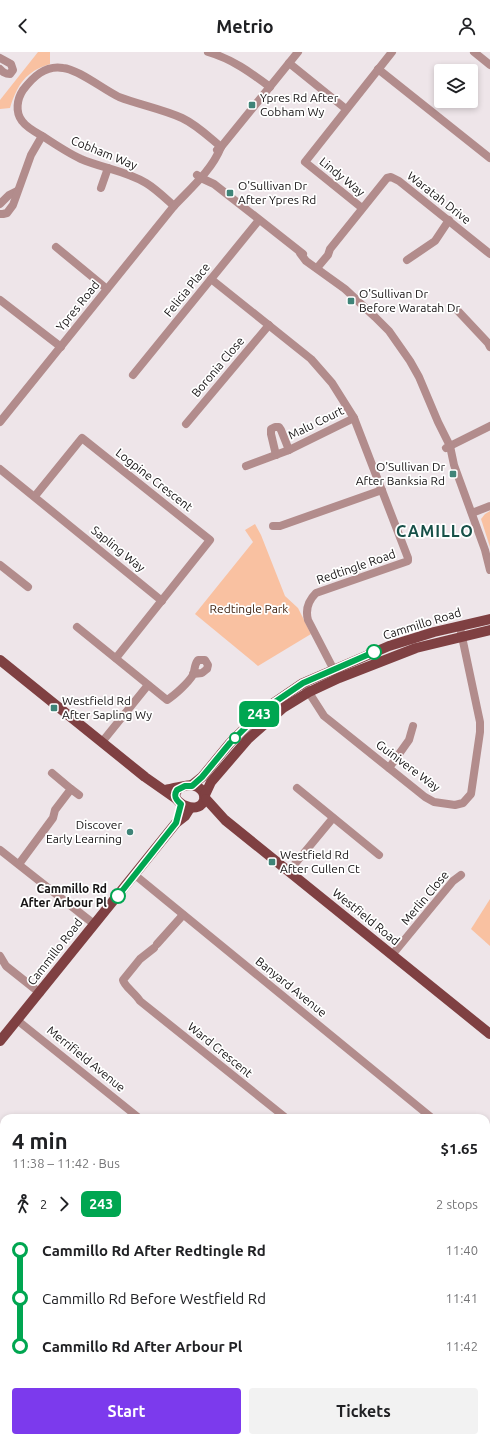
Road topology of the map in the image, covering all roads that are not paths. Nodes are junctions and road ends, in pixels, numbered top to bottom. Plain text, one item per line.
1 (211, 52) edge
2 (298, 52) edge
3 (392, 52) edge
4 (474, 52) edge
5 (0, 58) edge
6 (289, 63) junction
7 (490, 64) edge
8 (0, 69) edge
9 (378, 69) junction
10 (270, 87) junction
11 (346, 110) junction
12 (42, 136) junction
13 (221, 147) junction
14 (490, 158) edge
15 (108, 168) junction
16 (201, 174) junction
17 (101, 188) dead end
18 (17, 192) junction
19 (0, 204) edge
20 (174, 206) junction
21 (362, 208) junction
22 (0, 214) edge
23 (259, 220) junction
24 (449, 220) junction
25 (56, 247) dead end
26 (490, 254) edge
27 (407, 260) dead end
28 (317, 265) junction
29 (211, 279) junction
30 (108, 289) junction
31 (0, 300) edge
32 (458, 311) dead end
33 (269, 325) junction
34 (61, 347) junction
35 (490, 347) edge
36 (133, 375) dead end
37 (354, 418) junction
38 (0, 422) edge
39 (186, 424) dead end
40 (490, 426) edge
41 (447, 444) junction
42 (289, 450) junction
43 (276, 455) junction
44 (246, 466) dead end
45 (0, 469) edge
46 (382, 490) junction
47 (34, 496) junction
48 (490, 506) edge
49 (472, 513) junction
50 (273, 526) dead end
51 (0, 565) edge
52 (490, 570) edge
53 (28, 587) dead end
54 (162, 601) junction
55 (490, 619) edge
56 (459, 625) junction
57 (77, 627) dead end
58 (490, 630) edge
59 (462, 636) junction
60 (116, 658) junction
61 (0, 660) edge
62 (336, 673) junction
63 (193, 674) dead end
64 (303, 683) junction
65 (148, 684) junction
66 (308, 692) junction
67 (414, 726) dead end
68 (102, 742) junction
69 (389, 768) junction
70 (52, 773) dead end
71 (192, 786) junction
72 (179, 788) junction
73 (297, 788) dead end
74 (71, 789) junction
75 (165, 790) junction
76 (79, 795) dead end
77 (193, 802) junction
78 (333, 818) junction
79 (0, 850) edge
80 (379, 855) dead end
81 (19, 864) junction
82 (289, 872) junction
83 (135, 875) junction
84 (461, 875) dead end
85 (183, 915) junction
86 (94, 924) junction
87 (392, 955) junction
88 (0, 956) edge
89 (40, 993) junction
90 (17, 1020) junction
91 (490, 1034) edge
92 (0, 1041) edge
93 (134, 1114) edge
94 (281, 1114) edge
95 (427, 1114) edge

1 - 10 street
2 - 6 street, Ypres Road
3 - 9 street, Lindy Way
4 - 7 street
5 - 8 street
6 - 10 street, Ypres Road
6 - 11 street
9 - 11 street, Lindy Way
9 - 14 street
10 - 13 street, Ypres Road
11 - 21 street, Lindy Way
12 - 13 street, Cobham Way
12 - 15 street, Cobham Way
12 - 18 street
13 - 16 street, Ypres Road
15 - 17 street
15 - 20 street, Cobham Way
16 - 20 street, Ypres Road
16 - 23 street
18 - 19 street
18 - 22 street
20 - 30 street, Ypres Road
21 - 24 street, Waratah Drive
21 - 28 street, Waratah Drive
23 - 28 street
23 - 29 street, Felicia Place
24 - 26 street, Waratah Drive
24 - 27 street
25 - 30 street
28 - 41 street
29 - 33 street, Redtingle Road
29 - 36 street, Felicia Place
30 - 34 street, Ypres Road
31 - 34 street
32 - 35 street
33 - 37 street, Redtingle Road
33 - 39 street, Boronia Close
34 - 38 street, Ypres Road
37 - 42 street, Malu Court
37 - 46 street, Redtingle Road
40 - 41 street
41 - 49 street
42 - 43 street, Malu Court
42 - 43 street, Malu Court
43 - 44 street, Malu Court
45 - 47 street, Sapling Way
46 - 50 street
46 - 62 street, Redtingle Road
47 - 54 street, Sapling Way
47 - 54 street, Logpine Crescent
48 - 49 street
49 - 52 street
51 - 53 street
54 - 60 street
55 - 56 main road, Cammillo Road
56 - 59 street, Guinivere Way
56 - 62 main road, Cammillo Road
57 - 60 street
58 - 59 main road, Cammillo Road
59 - 62 main road, Cammillo Road
59 - 69 street, Guinivere Way
60 - 65 street
61 - 68 main road, Westfield Road
62 - 64 main road, Cammillo Road
62 - 66 main road, Cammillo Road
63 - 65 street
64 - 66 street, Guinivere Way
64 - 71 main road, Cammillo Road
65 - 68 street
66 - 69 street, Guinivere Way
66 - 77 main road, Cammillo Road
67 - 69 street
68 - 75 main road, Westfield Road
70 - 74 street
71 - 72 main road
71 - 77 main road
72 - 75 main road
72 - 77 main road
73 - 78 street
74 - 76 street
74 - 81 street
75 - 77 main road, Westfield Road
77 - 82 main road, Westfield Road
77 - 83 main road, Cammillo Road
78 - 80 street
78 - 82 street
79 - 81 street
81 - 86 street
82 - 87 main road, Westfield Road
83 - 85 street, Banyard Avenue
83 - 86 main road, Cammillo Road
84 - 87 street, Merlin Close
85 - 94 street, Ward Crescent
85 - 95 street, Banyard Avenue
86 - 89 main road, Cammillo Road
87 - 91 main road, Westfield Road
88 - 89 street
89 - 90 main road, Cammillo Road
90 - 92 main road, Cammillo Road
90 - 93 street, Merrifield Avenue

